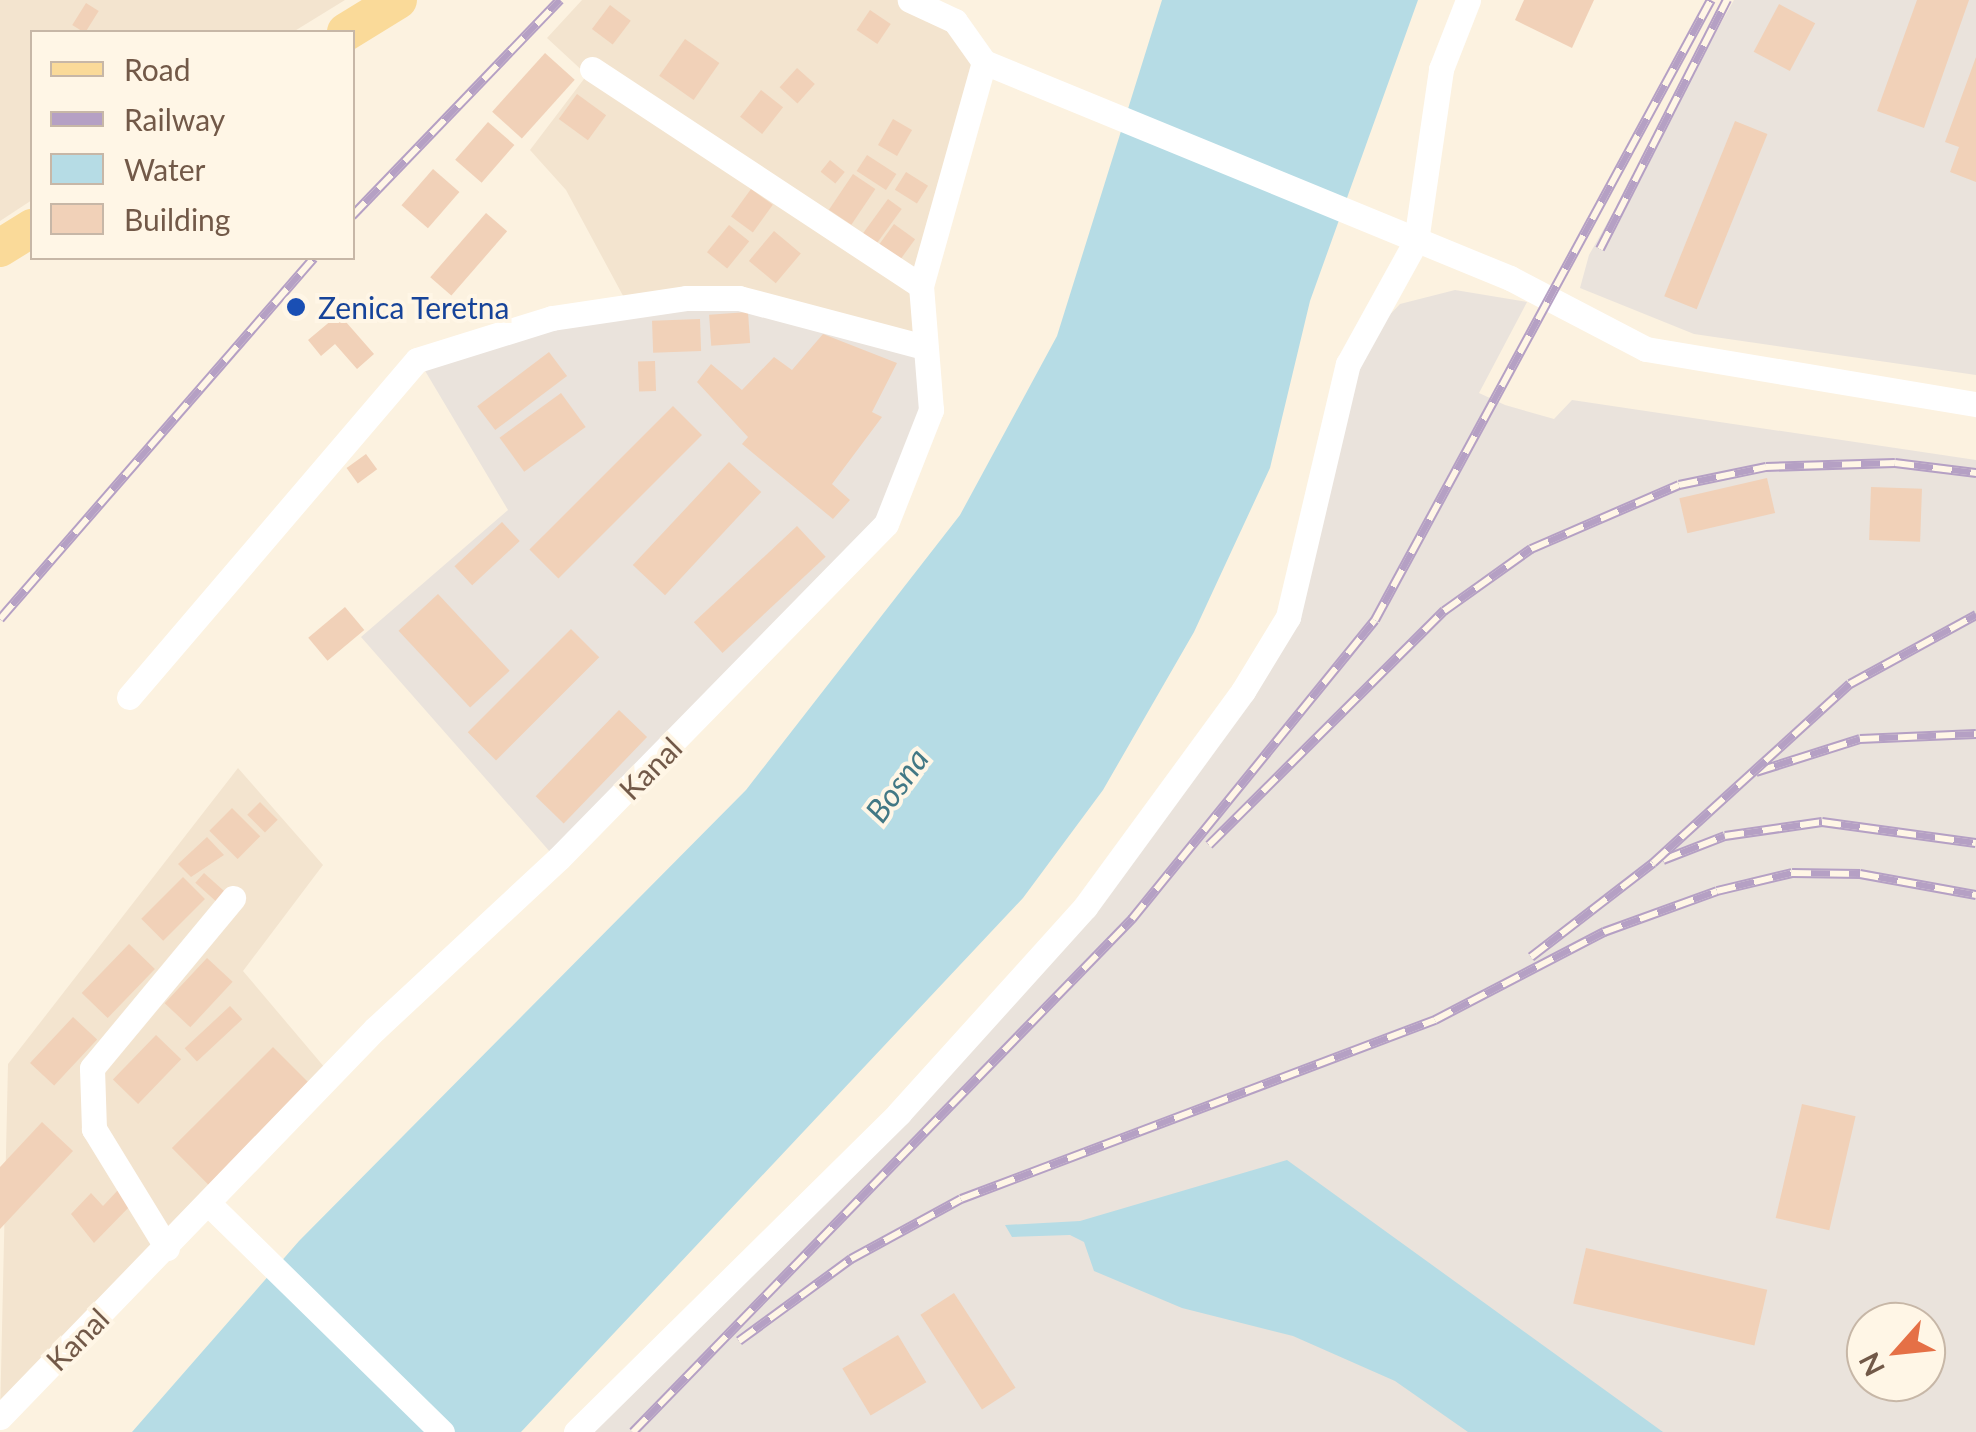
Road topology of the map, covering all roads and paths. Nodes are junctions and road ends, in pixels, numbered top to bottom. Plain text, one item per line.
1 (398, 0) edge
2 (910, 0) edge
3 (1468, 0) edge
4 (349, 30) edge
5 (984, 62) junction
6 (592, 69) dead end
7 (30, 229) edge
8 (1416, 241) junction
9 (0, 248) edge
10 (921, 286) junction
11 (924, 347) junction
12 (1976, 404) edge
13 (129, 697) dead end
14 (232, 898) dead end
15 (209, 1204) junction
16 (167, 1248) junction
17 (0, 1418) edge
18 (442, 1432) edge
19 (576, 1432) edge

1 - 4 main road
2 - 5 street
3 - 8 street
5 - 8 street
5 - 10 street, Kanal
6 - 10 street
7 - 9 main road
8 - 12 street
8 - 19 street
10 - 11 street, Kanal
11 - 13 street
11 - 15 street, Kanal
14 - 16 street
15 - 16 street, Kanal
15 - 18 street
16 - 17 street, Kanal

